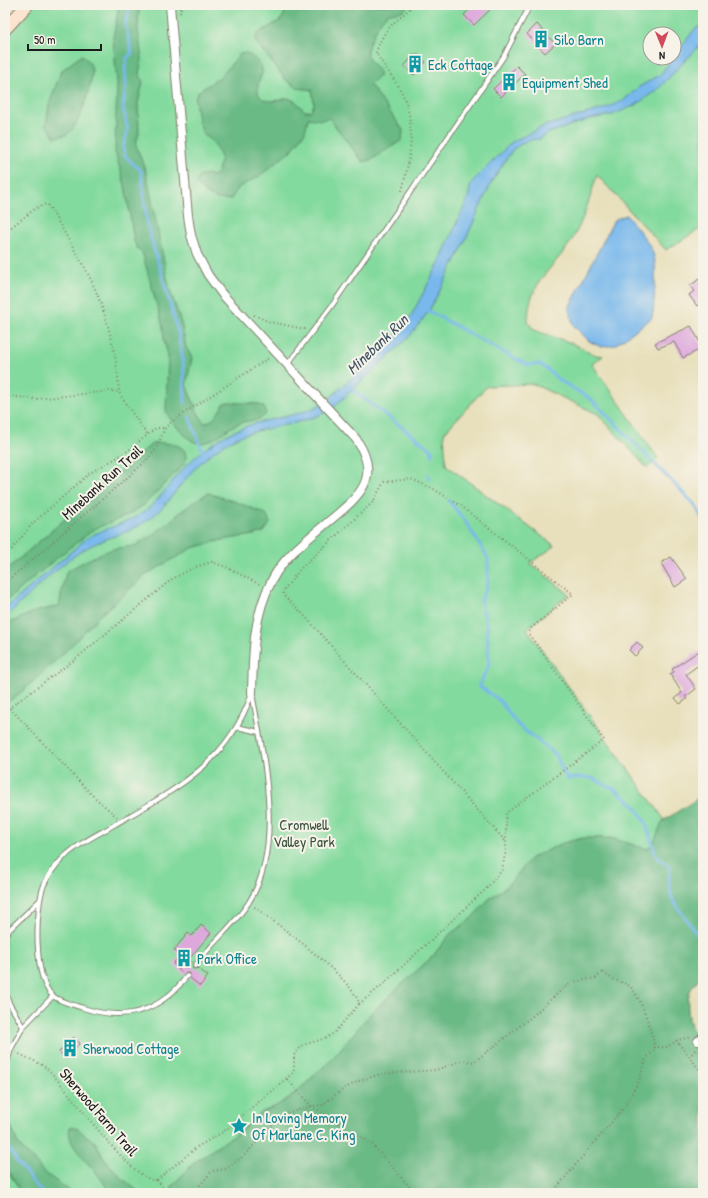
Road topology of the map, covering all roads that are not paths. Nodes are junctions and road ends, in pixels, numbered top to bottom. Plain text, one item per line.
1 (27, 5) edge
2 (170, 5) edge
3 (530, 5) edge
4 (5, 29) edge
5 (286, 366) junction
6 (252, 693) junction
7 (238, 727) junction
8 (259, 732) junction
9 (40, 900) junction
10 (5, 934) edge
11 (196, 966) dead end
12 (187, 976) dead end
13 (5, 989) edge
14 (53, 996) junction
15 (23, 1027) junction
16 (5, 1070) edge

1 - 4 main road
2 - 5 street
3 - 5 lane
5 - 6 street
6 - 7 lane
6 - 8 lane
7 - 8 lane
7 - 9 lane
8 - 11 lane
9 - 10 lane
9 - 14 lane
12 - 14 lane
13 - 15 lane
14 - 15 lane
15 - 16 lane

